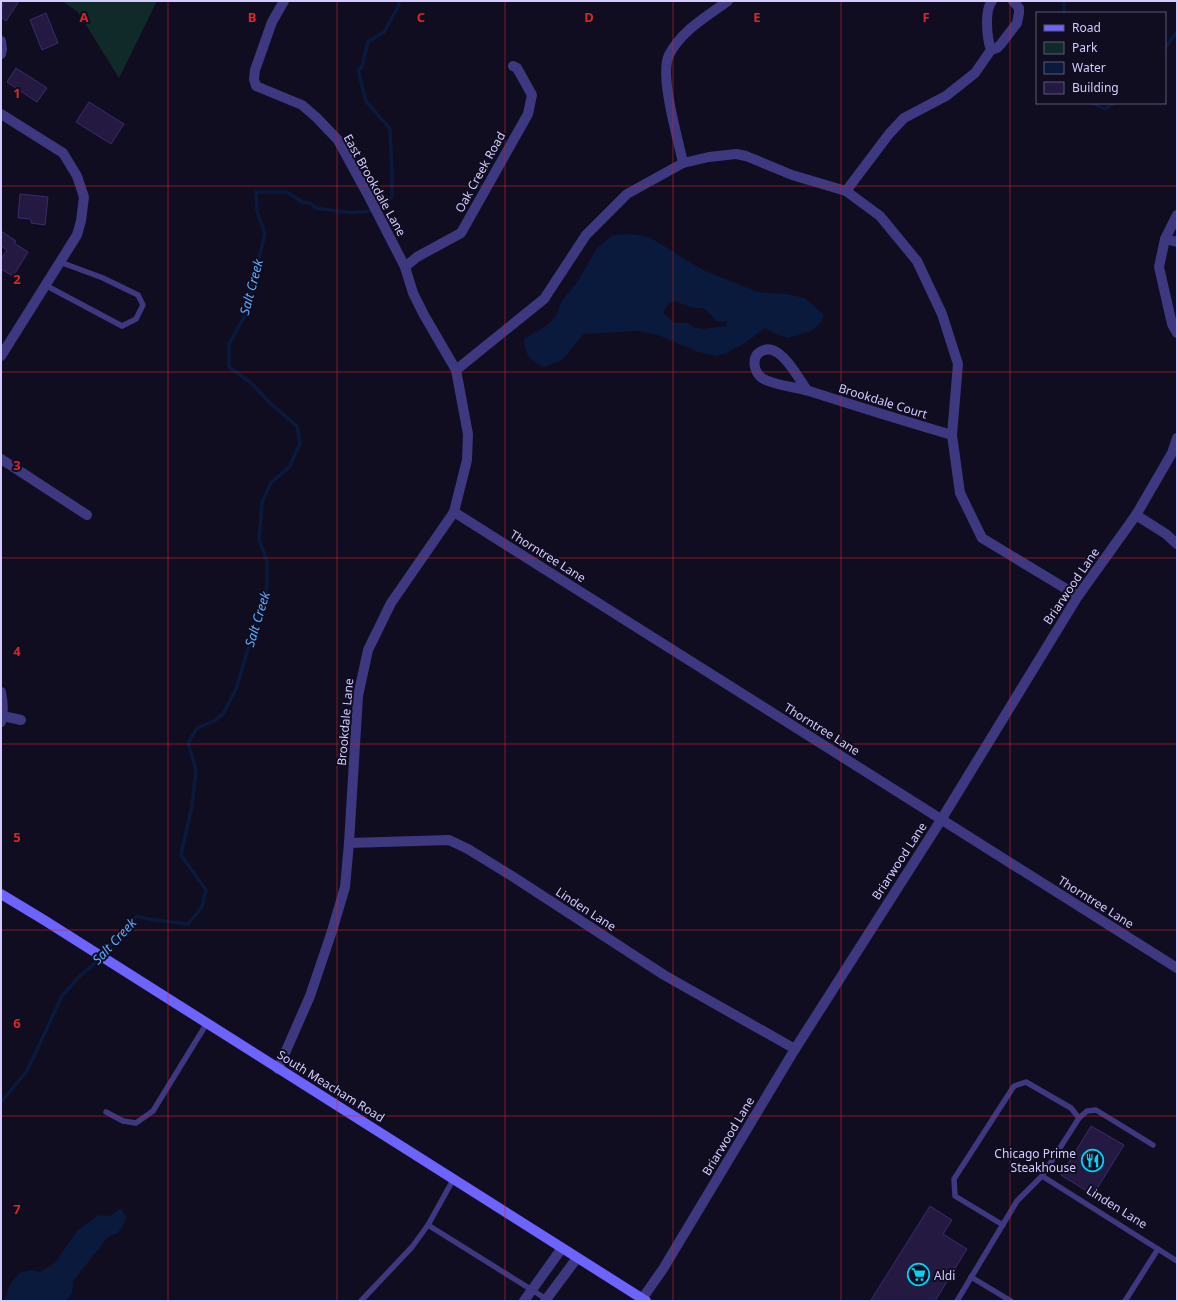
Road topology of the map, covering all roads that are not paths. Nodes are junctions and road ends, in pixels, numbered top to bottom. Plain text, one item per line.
1 (284, 1) edge
2 (728, 1) edge
3 (992, 1) edge
4 (1013, 1) edge
5 (1, 41) edge
6 (991, 50) junction
7 (1, 54) edge
8 (513, 66) dead end
9 (1, 114) edge
10 (683, 163) junction
11 (846, 191) junction
12 (1177, 215) edge
13 (1165, 239) junction
14 (1177, 242) edge
15 (60, 262) junction
16 (405, 267) junction
17 (45, 285) junction
18 (1177, 334) edge
19 (1, 356) edge
20 (456, 370) junction
21 (807, 390) junction
22 (952, 436) junction
23 (1177, 438) edge
24 (1, 459) edge
25 (454, 512) junction
26 (87, 515) dead end
27 (1136, 515) junction
28 (1177, 544) edge
29 (1078, 596) junction
30 (1, 692) edge
31 (2, 719) edge
32 (21, 720) dead end
33 (941, 820) junction
34 (349, 843) junction
35 (1, 894) edge
36 (1177, 968) edge
37 (207, 1024) junction
38 (795, 1050) junction
39 (278, 1069) junction
40 (106, 1112) dead end
41 (1079, 1118) junction
42 (1154, 1145) dead end
43 (1042, 1176) junction
44 (453, 1180) junction
45 (428, 1225) junction
46 (1002, 1226) junction
47 (562, 1248) junction
48 (1158, 1249) junction
49 (577, 1258) junction
50 (1177, 1261) edge
51 (971, 1277) junction
52 (532, 1290) junction
53 (547, 1300) edge
54 (644, 1300) edge
55 (361, 1301) edge
56 (524, 1301) edge
57 (957, 1301) edge
58 (1011, 1301) edge
59 (1125, 1301) edge

1 - 16 street, East Brookdale Lane
2 - 10 street
3 - 6 street
4 - 6 street
5 - 7 street
6 - 11 street
8 - 16 street, Oak Creek Road
9 - 15 street
10 - 11 street
10 - 20 street
11 - 22 street
12 - 13 street
13 - 14 street
13 - 18 street
15 - 17 street
15 - 17 lane
16 - 20 street, East Brookdale Lane
17 - 19 street
20 - 25 street, Brookdale Lane
21 - 21 street, Brookdale Court
21 - 22 street, Brookdale Court
22 - 29 street
23 - 27 street, Briarwood Lane
24 - 26 street
25 - 33 street, Thorntree Lane
25 - 34 street, Brookdale Lane
27 - 28 street
27 - 29 street, Briarwood Lane
29 - 33 street, Briarwood Lane
30 - 31 street
31 - 32 street
33 - 36 street, Thorntree Lane
33 - 38 street, Briarwood Lane
34 - 38 street, Linden Lane
34 - 39 street, Brookdale Lane
35 - 37 main road, South Meacham Road
37 - 39 main road, South Meacham Road
37 - 40 lane
38 - 54 street, Briarwood Lane
39 - 44 main road, South Meacham Road
41 - 42 lane
41 - 43 lane
41 - 46 lane
43 - 46 lane
43 - 48 lane, Linden Lane
44 - 45 lane
44 - 47 main road, South Meacham Road
45 - 52 lane
45 - 55 lane
46 - 51 lane
47 - 49 main road, South Meacham Road
47 - 52 street
48 - 50 lane, Linden Lane
48 - 59 lane
49 - 53 street
49 - 54 main road, South Meacham Road
51 - 57 lane
51 - 58 lane
52 - 53 lane
52 - 56 street

